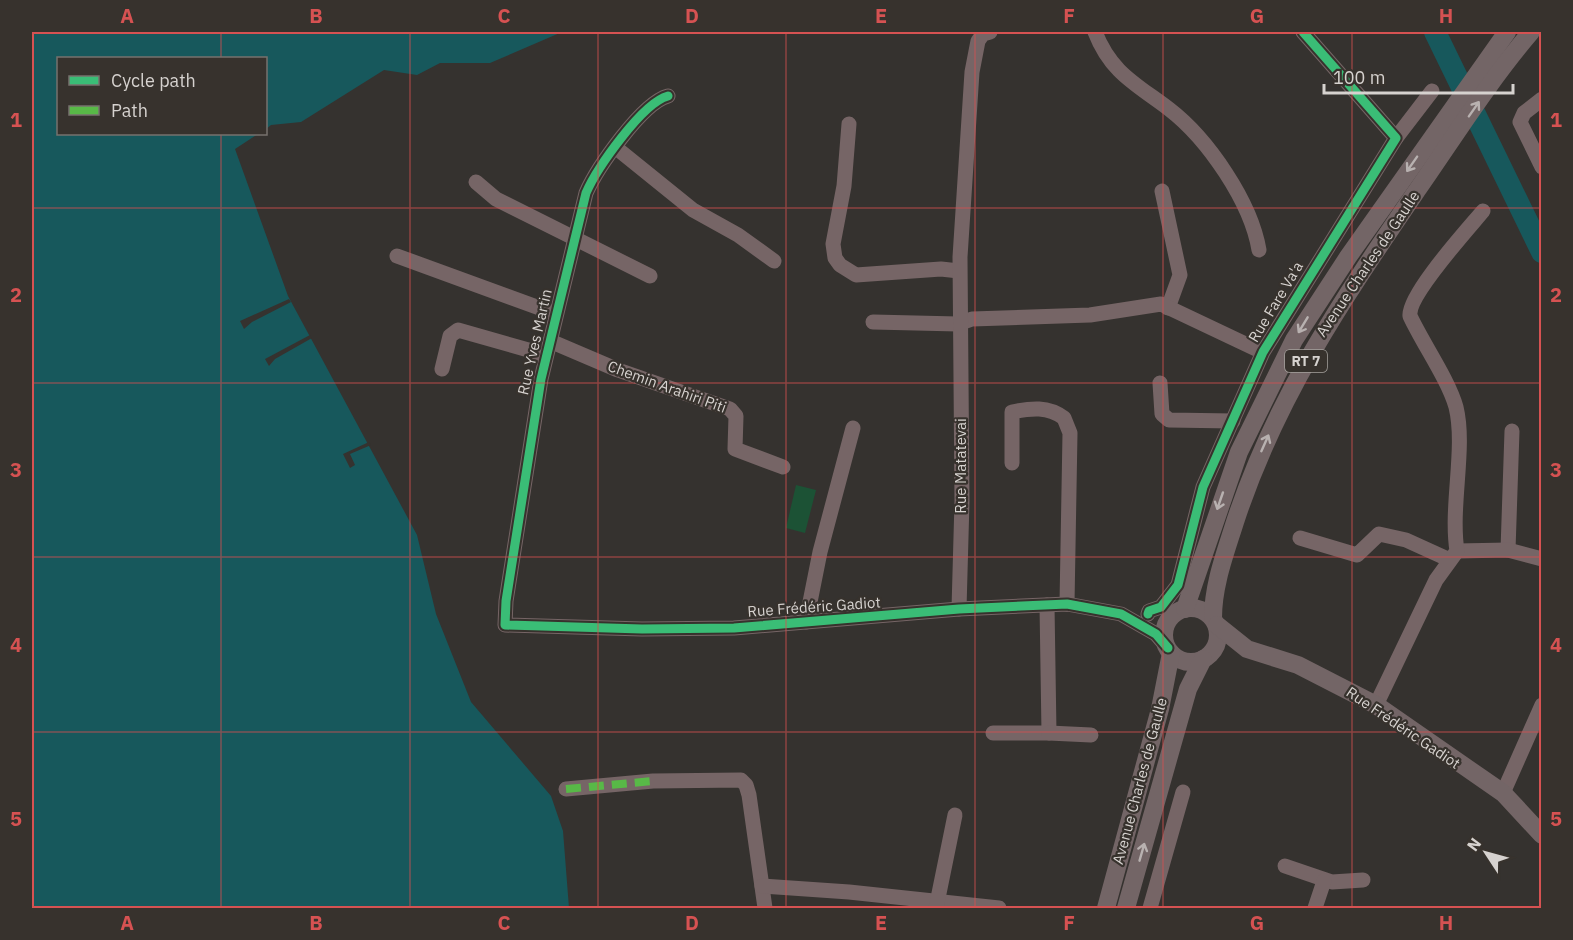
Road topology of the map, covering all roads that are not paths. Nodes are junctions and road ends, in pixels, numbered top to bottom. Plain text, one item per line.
1 (990, 32) edge
2 (1095, 32) edge
3 (1303, 32) edge
4 (1507, 32) edge
5 (1531, 32) edge
6 (1432, 91) dead end
7 (668, 96) dead end
8 (1542, 99) edge
9 (849, 124) dead end
10 (1396, 138) junction
11 (615, 147) junction
12 (1542, 167) edge
13 (476, 182) dead end
14 (1162, 191) dead end
15 (1483, 211) dead end
16 (575, 240) junction
17 (1259, 250) dead end
18 (397, 256) dead end
19 (774, 261) dead end
20 (959, 271) junction
21 (650, 276) dead end
22 (1168, 308) junction
23 (556, 314) junction
24 (873, 322) dead end
25 (958, 324) junction
26 (548, 348) junction
27 (1256, 349) dead end
28 (442, 369) dead end
29 (1160, 383) dead end
30 (1233, 421) junction
31 (853, 428) dead end
32 (1512, 431) dead end
33 (1012, 463) dead end
34 (783, 467) dead end
35 (1300, 538) dead end
36 (1508, 550) junction
37 (1454, 556) junction
38 (1542, 559) edge
39 (1067, 604) junction
40 (1047, 605) junction
41 (958, 609) junction
42 (1180, 611) junction
43 (1121, 614) junction
44 (1148, 614) junction
45 (806, 622) junction
46 (1215, 622) junction
47 (508, 626) joint
48 (1247, 649) junction
49 (1169, 651) junction
50 (1207, 656) junction
51 (1376, 705) junction
52 (1542, 705) edge
53 (993, 733) dead end
54 (1048, 733) junction
55 (1091, 735) dead end
56 (566, 789) dead end
57 (1183, 792) dead end
58 (1503, 793) junction
59 (955, 815) dead end
60 (1542, 835) edge
61 (1285, 866) dead end
62 (1363, 880) dead end
63 (1324, 881) junction
64 (762, 886) junction
65 (937, 905) edge
66 (765, 909) edge
67 (999, 909) edge
68 (1106, 909) edge
69 (1126, 909) edge
70 (1150, 909) edge
71 (1315, 909) edge

1 - 20 street, Rue Matatevai
2 - 17 street
3 - 10 street
4 -> 42 main road, Avenue Charles de Gaulle / RT 7
46 -> 5 main road, Avenue Charles de Gaulle / RT 7
6 - 10 street, Rue Fare Va'a
7 - 11 street, Rue Yves Martin
8 - 12 street
9 - 20 street
10 - 30 street, Rue Fare Va'a
11 - 16 street, Rue Yves Martin
11 - 19 street
13 - 16 street
14 - 22 street
15 - 37 street
16 - 21 street
16 - 23 street, Rue Yves Martin
18 - 23 street
20 - 25 street, Rue Matatevai
22 - 25 street
22 - 27 street
23 - 26 street, Rue Yves Martin
24 - 25 street
25 - 41 street, Rue Matatevai
26 - 28 street
26 - 34 street, Chemin Arahiri Piti
26 - 47 street, Rue Yves Martin
29 - 30 street
30 - 44 street, Rue Fare Va'a
31 - 45 street
32 - 36 street
33 - 39 street
35 - 37 street
36 - 37 street
36 - 38 street
37 - 51 street
39 - 40 street, Rue Frédéric Gadiot
39 - 43 street, Rue Frédéric Gadiot
40 - 41 street, Rue Frédéric Gadiot
40 - 54 street
41 - 45 street, Rue Frédéric Gadiot
42 - 44 street, Rue Frédéric Gadiot
42 - 46 main road
42 - 49 main road, RT 7
43 - 44 street, Rue Frédéric Gadiot
43 - 49 street, Rue Frédéric Gadiot
45 - 47 street, Rue Frédéric Gadiot
46 - 48 main road, Rue Frédéric Gadiot
46 - 50 main road, RT 7
48 - 50 main road, Rue Frédéric Gadiot
48 - 51 main road, Rue Frédéric Gadiot
49 - 50 main road
49 - 68 main road, Avenue Charles de Gaulle / RT 7
69 -> 50 main road, Avenue Charles de Gaulle / RT 7
51 - 58 main road, Rue Frédéric Gadiot
52 - 58 street
53 - 54 street
54 - 55 street
56 - 64 street
57 - 70 street
58 - 60 main road, Rue Frédéric Gadiot
59 - 65 street
61 - 63 street
62 - 63 street
63 - 71 street
64 - 65 street
64 - 66 street
65 - 67 street

